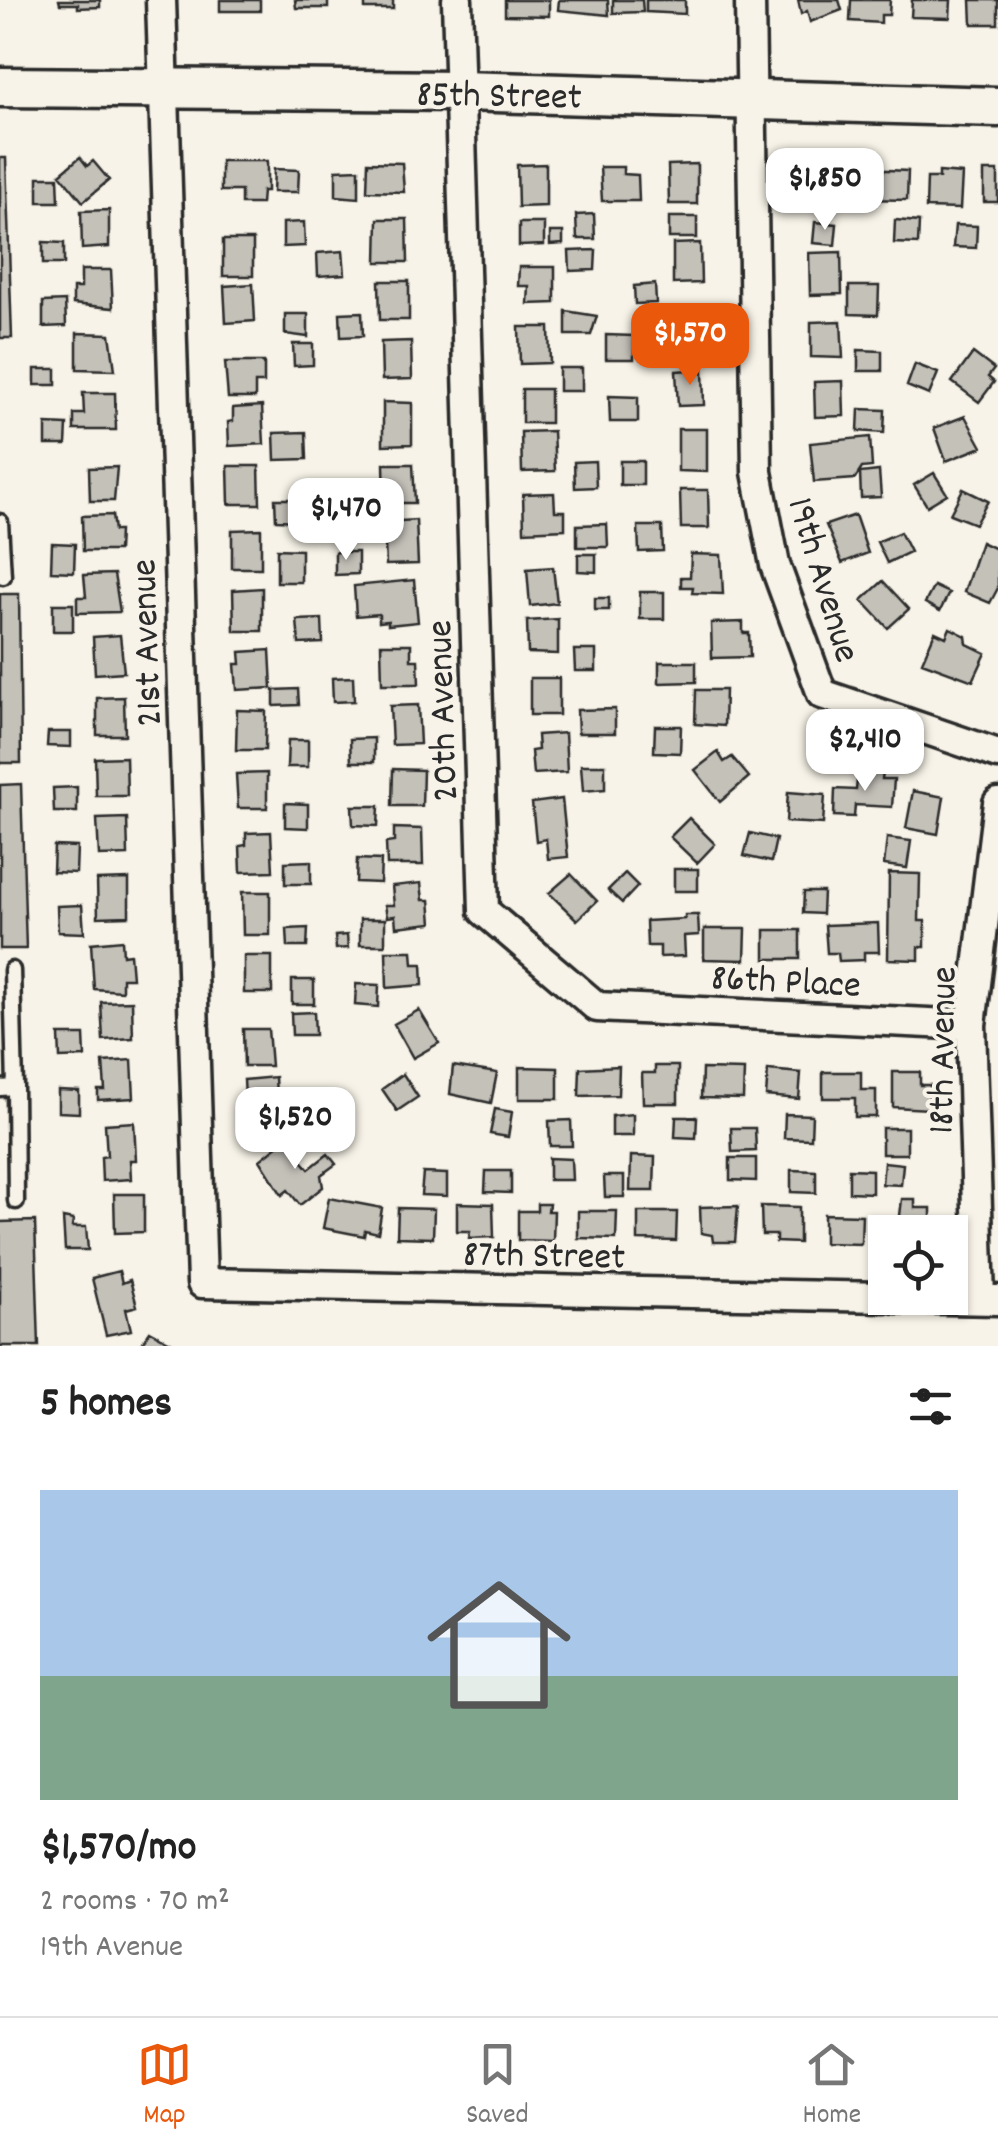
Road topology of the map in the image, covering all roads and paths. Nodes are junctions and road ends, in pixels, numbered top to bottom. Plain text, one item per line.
1 (162, 0) edge
2 (457, 0) edge
3 (750, 0) edge
4 (0, 87) edge
5 (164, 88) junction
6 (459, 91) junction
7 (752, 100) junction
8 (998, 107) edge
9 (0, 522) edge
10 (3, 576) dead end
11 (998, 754) edge
12 (998, 803) edge
13 (12, 970) dead end
14 (597, 1007) joint
15 (971, 1026) junction
16 (8, 1088) edge
17 (16, 1201) dead end
18 (202, 1283) joint
19 (868, 1297) edge
20 (989, 1300) edge

1 - 5 street, 21st Avenue
2 - 6 street, 20th Avenue
3 - 7 street, 19th Avenue
4 - 5 street, 85th Street
5 - 6 street, 85th Street
5 - 18 street, 21st Avenue
6 - 7 street, 85th Street
6 - 14 street, 20th Avenue
7 - 8 street, 85th Street
7 - 11 street, 19th Avenue
9 - 10 lane
12 - 15 street, 18th Avenue
13 - 16 lane
14 - 15 street, 86th Place
15 - 20 street, 18th Avenue
16 - 17 lane
18 - 19 street, 87th Street

